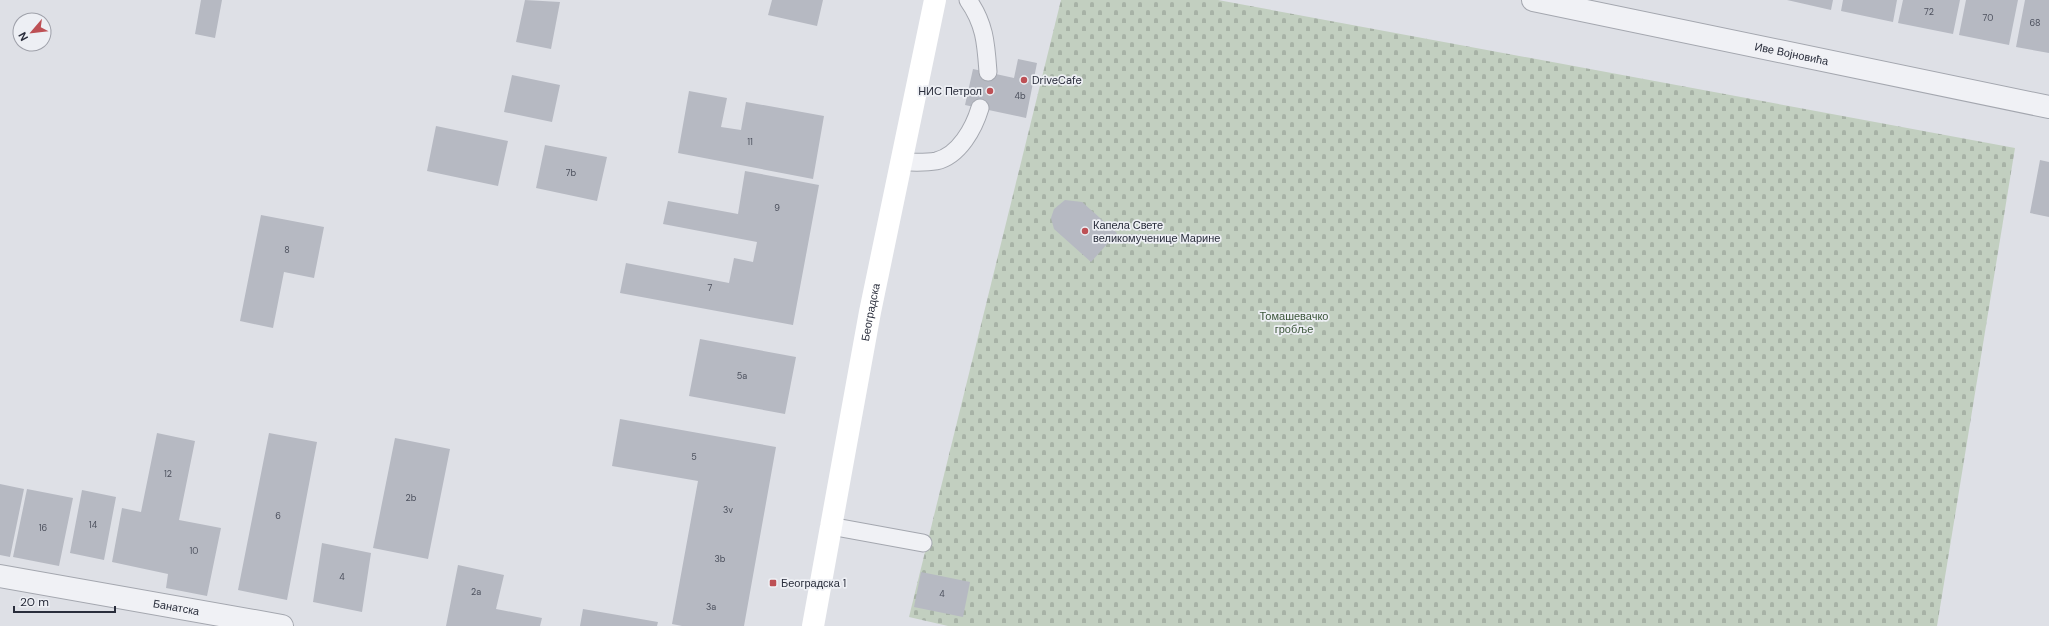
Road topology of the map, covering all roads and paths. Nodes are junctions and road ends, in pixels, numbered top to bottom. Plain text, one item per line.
1 (935, 0) edge
2 (968, 0) edge
3 (1533, 0) edge
4 (988, 72) dead end
5 (2049, 107) edge
6 (980, 108) dead end
7 (902, 162) junction
8 (830, 526) junction
9 (923, 542) dead end
10 (0, 576) edge
11 (282, 626) edge
12 (813, 626) edge

1 - 7 main road, Београдска
2 - 4 lane
3 - 5 street, Иве Војновића
6 - 7 lane
7 - 8 main road, Београдска
8 - 9 lane
8 - 12 main road, Београдска
10 - 11 street, Банатска

